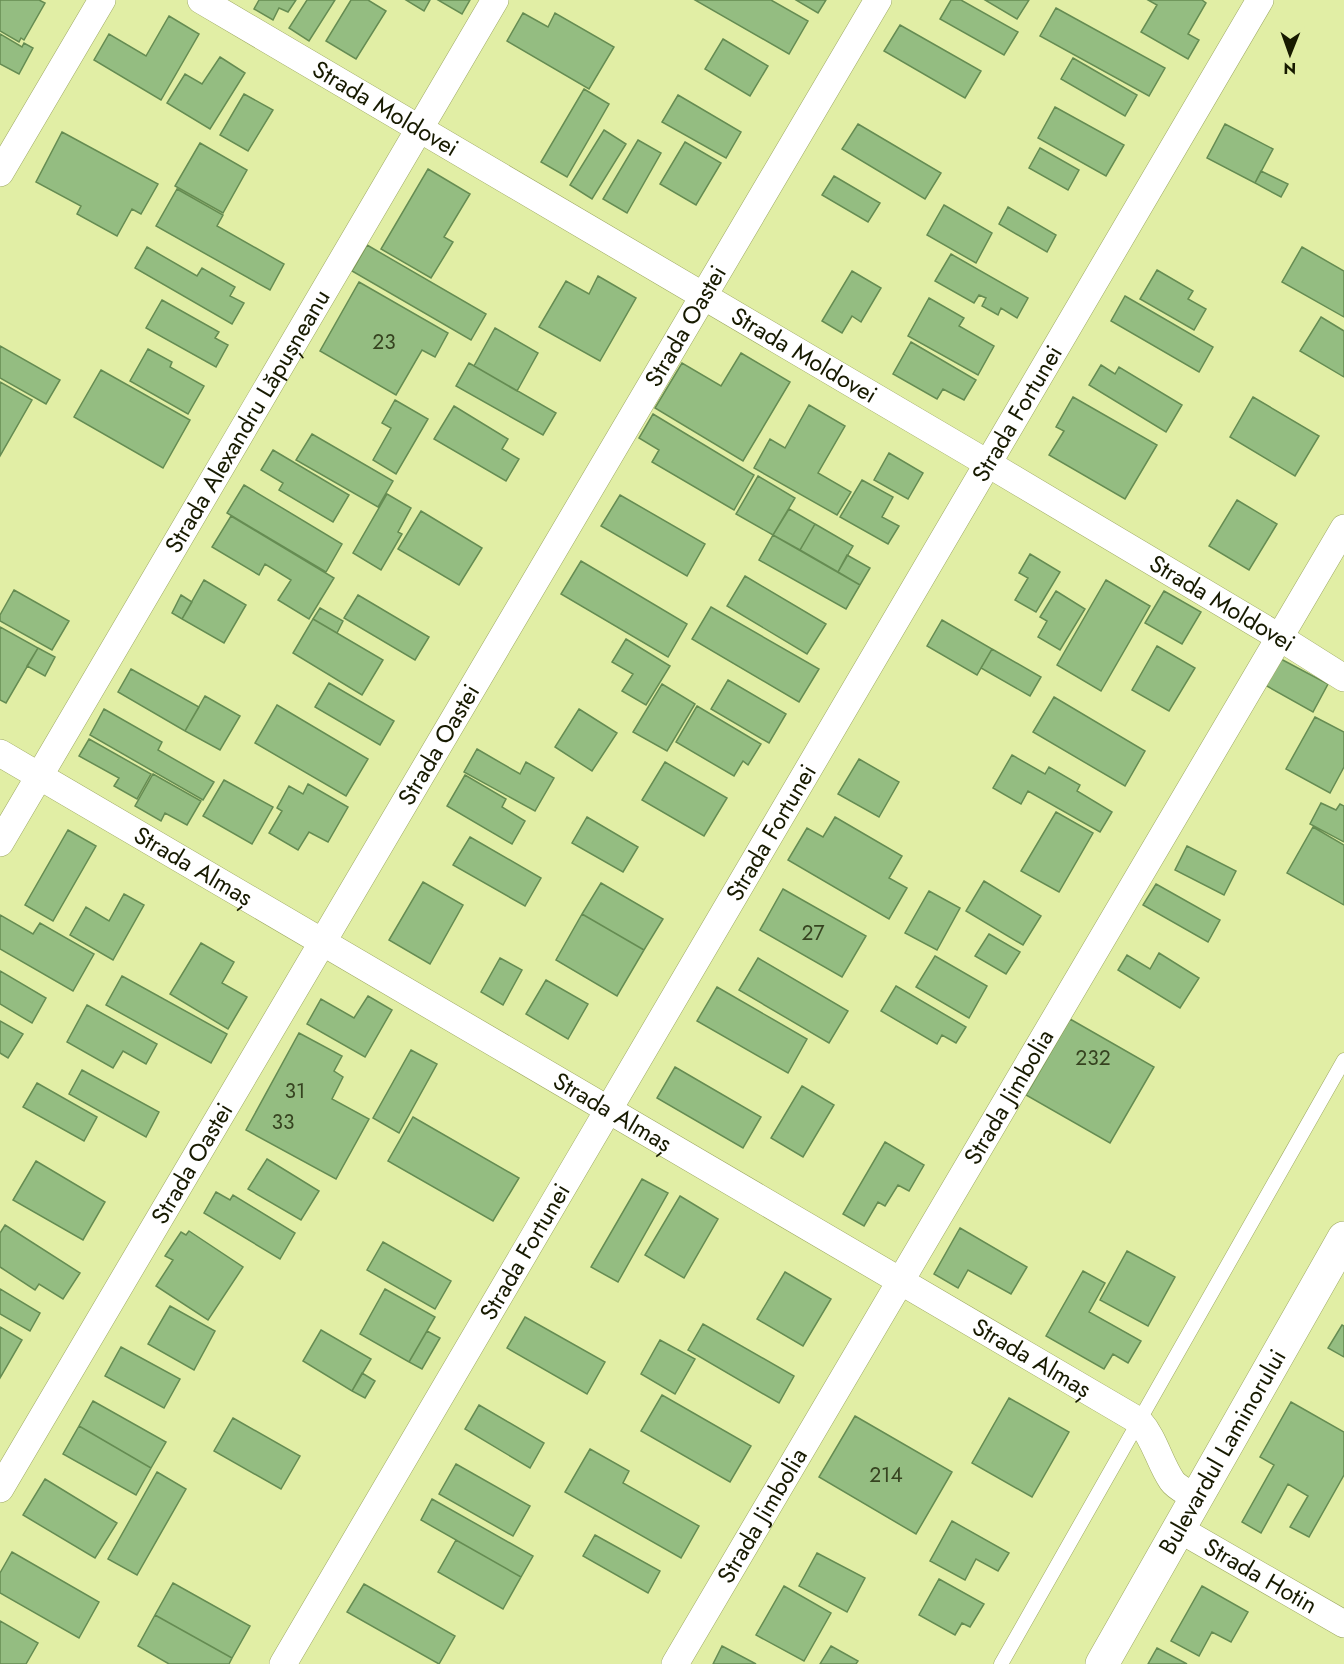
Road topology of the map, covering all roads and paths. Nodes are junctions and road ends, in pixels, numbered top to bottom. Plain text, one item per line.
1 (102, 0) edge
2 (201, 0) edge
3 (495, 0) edge
4 (878, 0) edge
5 (1260, 0) edge
6 (419, 129) junction
7 (0, 172) edge
8 (704, 296) junction
9 (987, 463) junction
10 (1344, 528) edge
11 (1280, 637) junction
12 (1344, 678) edge
13 (0, 753) edge
14 (39, 776) junction
15 (0, 843) edge
16 (322, 942) junction
17 (1344, 1060) edge
18 (608, 1110) junction
19 (1343, 1240) edge
20 (900, 1282) junction
21 (1139, 1421) junction
22 (0, 1489) edge
23 (1196, 1498) junction
24 (1179, 1529) junction
25 (1344, 1624) edge
26 (283, 1664) edge
27 (675, 1664) edge
28 (1001, 1664) edge
29 (1102, 1664) edge

1 - 7 street
2 - 6 street, Strada Moldovei
3 - 6 street, Strada Alexandru Lăpușneanu
4 - 8 street, Strada Oastei
5 - 9 street, Strada Fortunei
6 - 8 street, Strada Moldovei
6 - 14 street, Strada Alexandru Lăpușneanu
8 - 9 street, Strada Moldovei
8 - 16 street, Strada Oastei
9 - 11 street, Strada Moldovei
9 - 18 street, Strada Fortunei
10 - 11 street, Strada Jimbolia
11 - 12 street, Strada Moldovei
11 - 20 street, Strada Jimbolia
13 - 14 street, Strada Almaș
14 - 15 street, Strada Alexandru Lăpușneanu
14 - 16 street, Strada Almaș
16 - 18 street, Strada Almaș
16 - 22 street, Strada Oastei
17 - 21 lane
18 - 20 street, Strada Almaș
18 - 26 street, Strada Fortunei
19 - 23 street, Bulevardul Laminorului
20 - 21 street, Strada Almaș
20 - 27 street, Strada Jimbolia
21 - 23 street, Strada Almaș
21 - 28 lane
23 - 24 street, Bulevardul Laminorului
24 - 25 street, Strada Hotin
24 - 29 street, Bulevardul Laminorului

